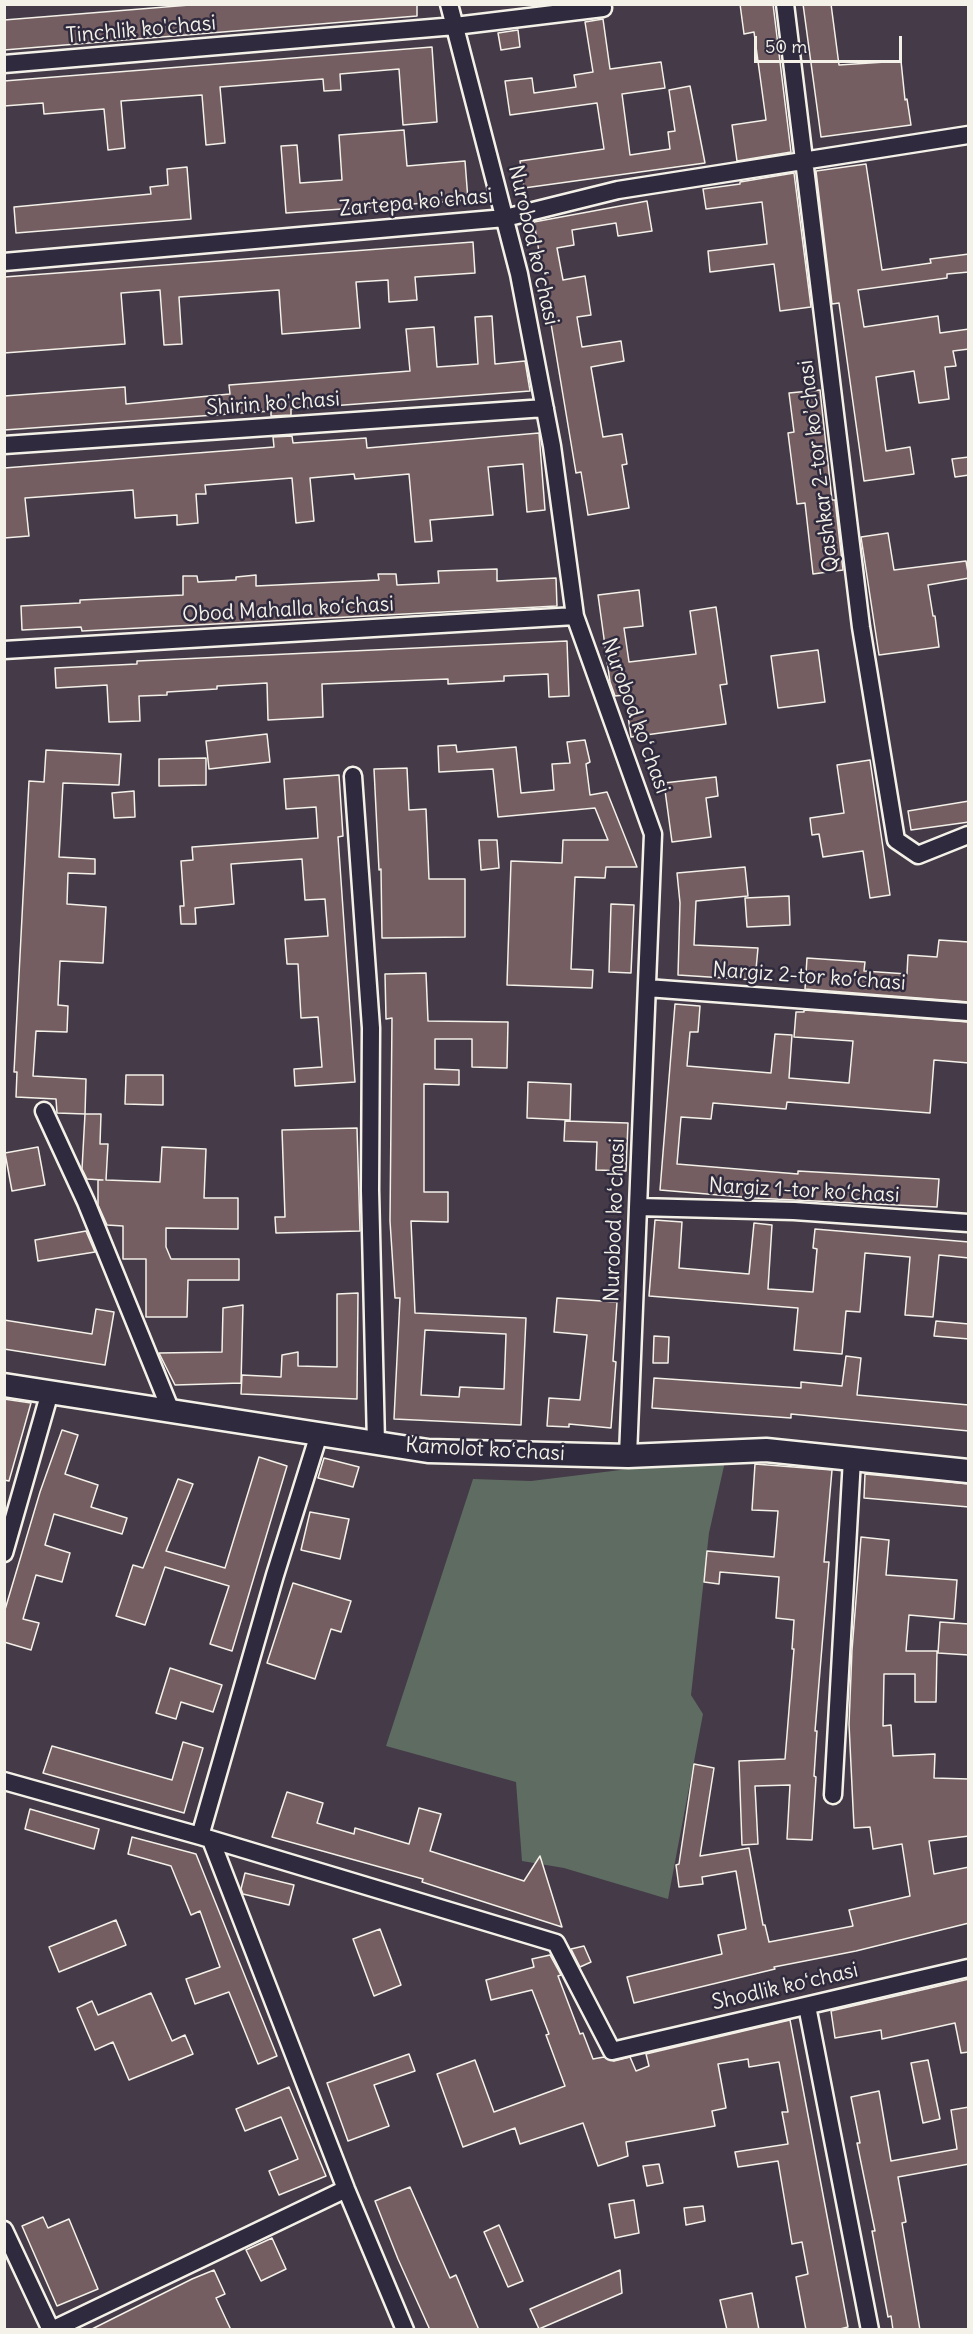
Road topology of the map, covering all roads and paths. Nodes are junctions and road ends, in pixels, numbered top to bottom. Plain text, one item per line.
1 (449, 4) edge
2 (785, 4) edge
3 (603, 8) dead end
4 (454, 26) junction
5 (4, 64) edge
6 (969, 135) edge
7 (804, 161) junction
8 (505, 218) junction
9 (4, 262) edge
10 (545, 408) junction
11 (4, 445) edge
12 (575, 616) junction
13 (4, 650) edge
14 (353, 776) dead end
15 (969, 836) edge
16 (647, 988) junction
17 (969, 1012) edge
18 (44, 1111) dead end
19 (638, 1207) junction
20 (969, 1223) edge
21 (4, 1385) edge
22 (50, 1392) junction
23 (171, 1411) junction
24 (319, 1434) junction
25 (376, 1443) junction
26 (628, 1456) junction
27 (852, 1459) junction
28 (969, 1471) edge
29 (4, 1553) edge
30 (4, 1781) edge
31 (833, 1795) dead end
32 (205, 1838) junction
33 (969, 1968) edge
34 (807, 2006) junction
35 (345, 2189) junction
36 (4, 2230) edge
37 (51, 2330) edge
38 (405, 2330) edge
39 (870, 2330) edge

1 - 4 street, Nurobod koʻchasi
2 - 7 street, Qashkar 2-tor koʼchasi
3 - 4 street, Tinchlik ko'chasi
4 - 5 street, Tinchlik ko'chasi
4 - 8 street, Nurobod koʻchasi
6 - 7 street, Zartepa ko'chasi
7 - 8 street, Zartepa ko'chasi
7 - 15 street, Qashkar 2-tor koʼchasi
8 - 9 street, Zartepa ko'chasi
8 - 10 street, Nurobod koʻchasi
10 - 11 street, Shirin ko'chasi
10 - 12 street, Nurobod koʻchasi
12 - 13 street, Obod Mahalla ko‘chasi
12 - 16 street, Nurobod koʻchasi
14 - 25 street
16 - 17 street, Nargiz 2-tor ko‘chasi
16 - 19 street, Nurobod koʻchasi
18 - 23 street
19 - 20 street, Nargiz 1-tor ko‘chasi
19 - 26 street, Nurobod koʻchasi
21 - 22 street, Kamolot koʻchasi
22 - 23 street, Kamolot koʻchasi
22 - 29 street
23 - 24 street, Kamolot koʻchasi
24 - 25 street, Kamolot koʻchasi
24 - 32 street
25 - 26 street, Kamolot koʻchasi
26 - 27 street, Kamolot koʻchasi
27 - 28 street, Kamolot koʻchasi
27 - 31 street
30 - 32 street
32 - 34 street, Shodlik koʻchasi
32 - 35 street
33 - 34 street, Shodlik koʻchasi
34 - 39 street
35 - 37 street
35 - 38 street
36 - 37 street

